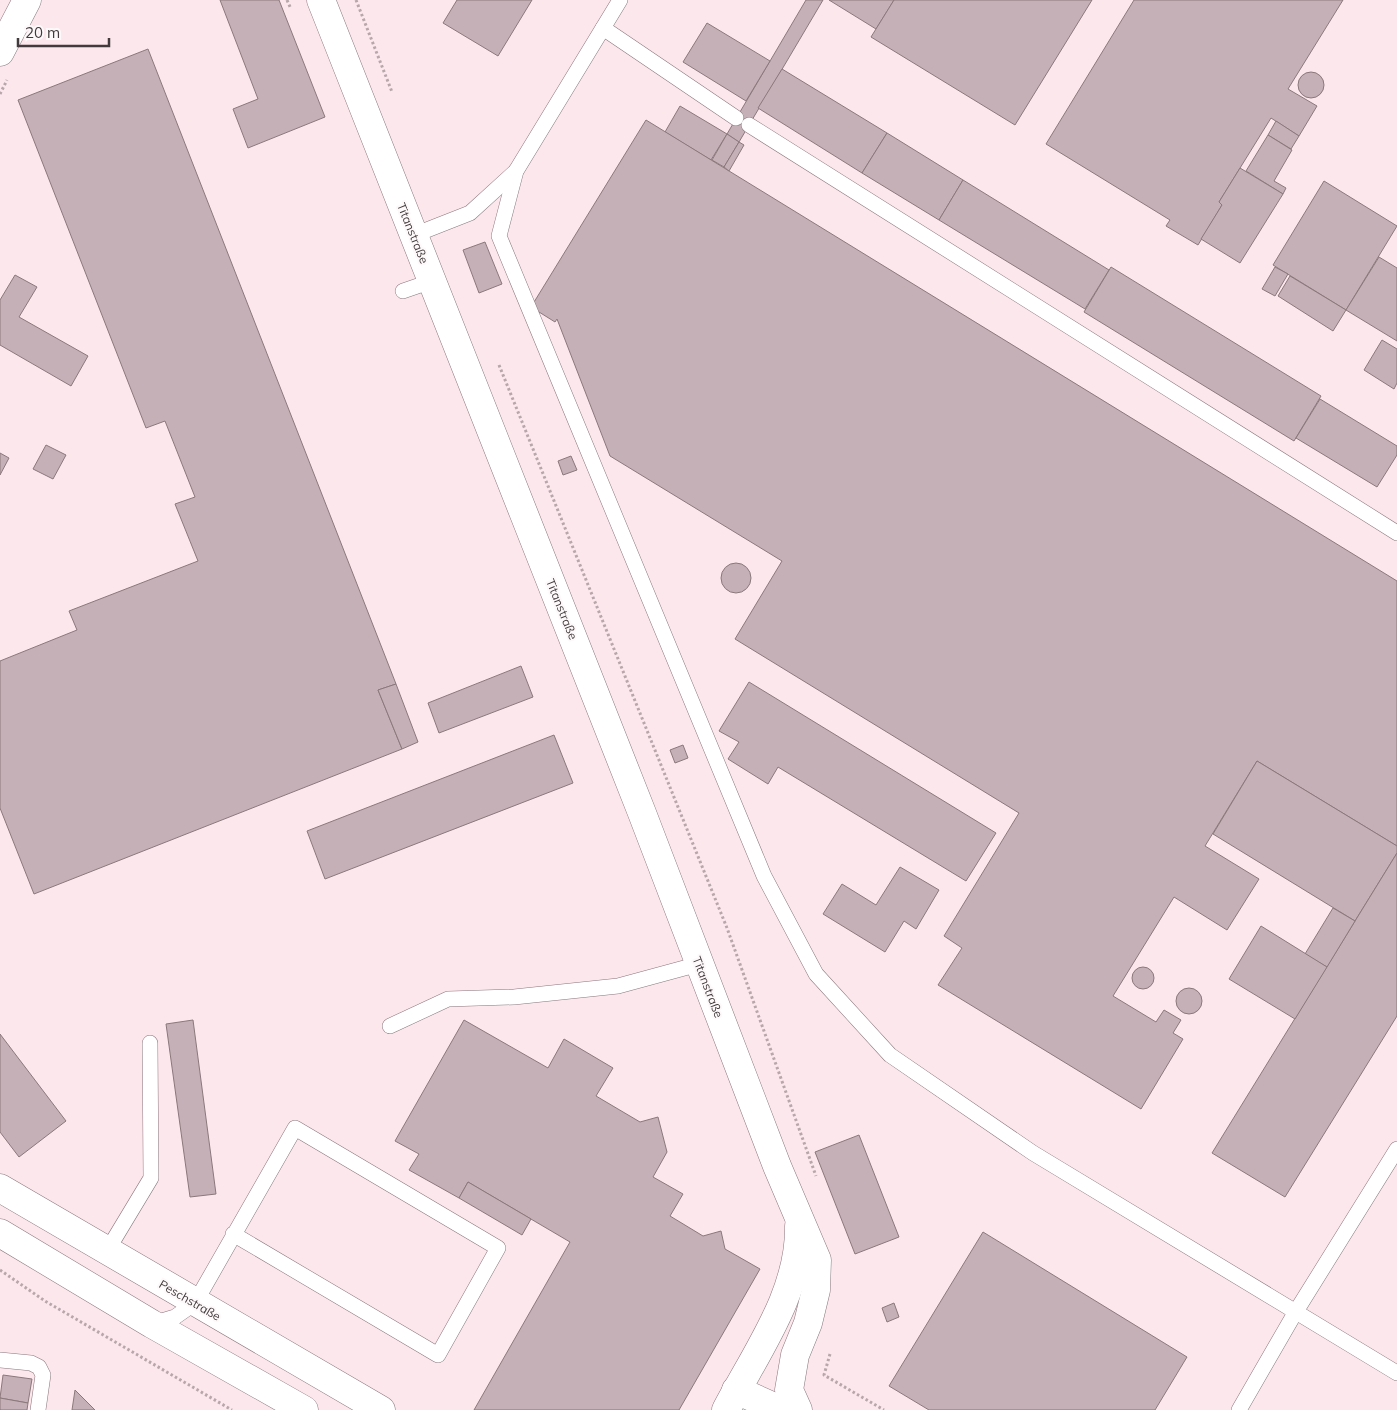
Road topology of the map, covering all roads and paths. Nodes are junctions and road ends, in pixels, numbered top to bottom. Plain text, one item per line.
1 (26, 0) edge
2 (321, 0) edge
3 (620, 0) edge
4 (603, 28) junction
5 (0, 52) edge
6 (516, 171) junction
7 (414, 235) junction
8 (432, 281) junction
9 (403, 291) dead end
10 (1397, 533) edge
11 (699, 964) junction
12 (390, 1026) dead end
13 (150, 1044) dead end
14 (1397, 1149) edge
15 (0, 1188) edge
16 (799, 1220) junction
17 (0, 1233) edge
18 (233, 1234) junction
19 (107, 1251) junction
20 (0, 1270) edge
21 (195, 1304) junction
22 (1296, 1313) junction
23 (152, 1324) junction
24 (0, 1360) edge
25 (1397, 1373) edge
26 (731, 1400) edge
27 (38, 1410) edge
28 (232, 1410) edge
29 (304, 1410) edge
30 (381, 1410) edge
31 (781, 1410) edge
32 (798, 1410) edge
33 (1239, 1410) edge

1 - 5 street
2 - 7 street, Titanstraße
3 - 4 lane
4 - 6 lane
4 - 10 lane
6 - 7 lane
6 - 22 lane
7 - 8 street, Titanstraße
8 - 9 lane
8 - 11 street, Titanstraße
11 - 12 lane
11 - 16 street, Titanstraße
13 - 19 lane
14 - 22 lane
15 - 19 street, Peschstraße
16 - 26 street, Titanstraße
16 - 32 street, Titanstraße
17 - 23 street
18 - 18 lane
18 - 21 lane
19 - 21 street, Peschstraße
20 - 28 path
21 - 23 lane
21 - 30 street, Peschstraße
22 - 25 lane
22 - 33 lane
23 - 29 street
24 - 27 lane
26 - 31 street

